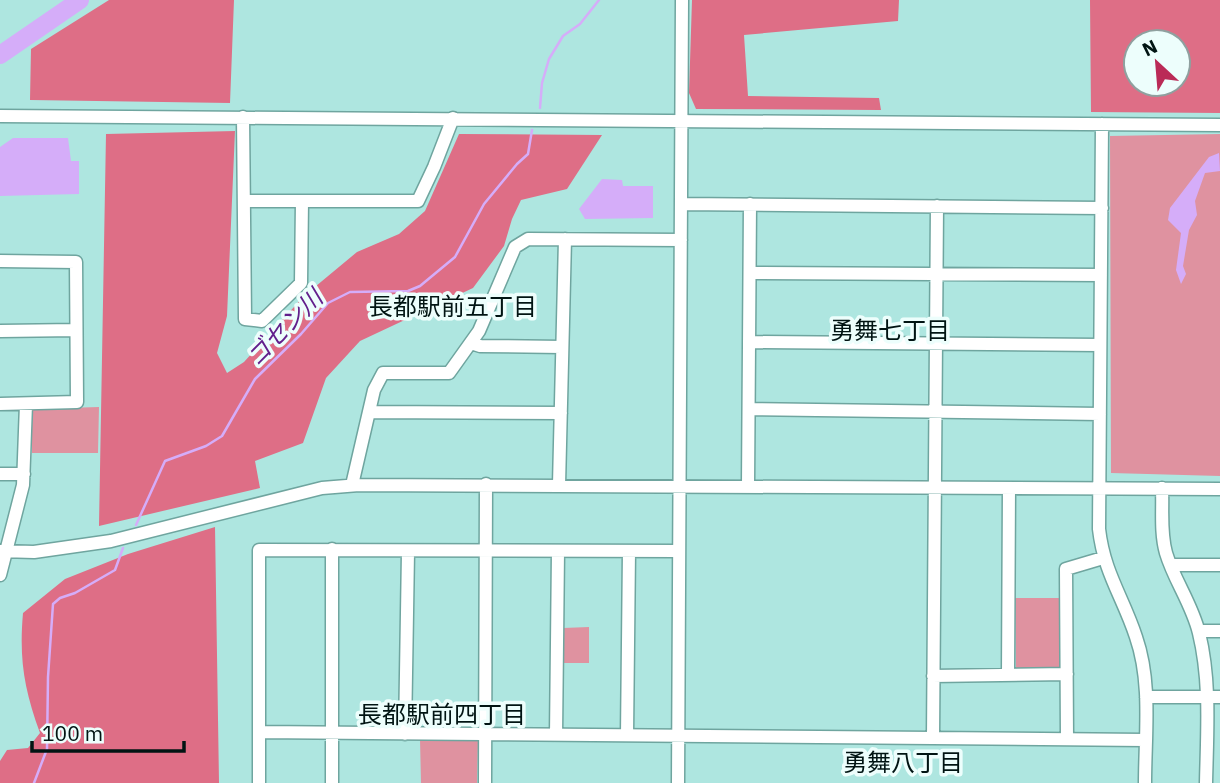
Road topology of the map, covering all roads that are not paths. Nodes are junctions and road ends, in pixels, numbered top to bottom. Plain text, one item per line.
1 (682, 0) edge
2 (0, 116) edge
3 (243, 117) junction
4 (453, 118) junction
5 (682, 122) junction
6 (1102, 124) junction
7 (1220, 125) edge
8 (244, 201) junction
9 (302, 201) junction
10 (681, 204) junction
11 (750, 204) junction
12 (937, 206) junction
13 (1102, 208) junction
14 (565, 239) junction
15 (681, 240) junction
16 (0, 261) edge
17 (750, 272) junction
18 (936, 274) junction
19 (1101, 275) junction
20 (76, 330) junction
21 (0, 331) edge
22 (749, 342) junction
23 (471, 343) junction
24 (936, 343) junction
25 (1100, 345) junction
26 (562, 347) junction
27 (0, 404) edge
28 (26, 404) junction
29 (749, 409) junction
30 (935, 411) junction
31 (369, 412) junction
32 (561, 413) junction
33 (1100, 414) junction
34 (0, 474) edge
35 (24, 474) junction
36 (486, 484) junction
37 (352, 485) junction
38 (559, 485) junction
39 (680, 486) junction
40 (748, 486) junction
41 (934, 487) junction
42 (1009, 488) junction
43 (1099, 488) junction
44 (1162, 488) junction
45 (1220, 489) edge
46 (332, 549) junction
47 (486, 550) junction
48 (3, 551) edge
49 (558, 551) junction
50 (629, 551) junction
51 (679, 551) junction
52 (408, 552) junction
53 (1103, 558) junction
54 (1171, 565) junction
55 (1220, 565) edge
56 (0, 575) edge
57 (1199, 631) junction
58 (1220, 631) edge
59 (1067, 674) junction
60 (1008, 675) junction
61 (933, 676) junction
62 (1146, 697) junction
63 (1214, 697) edge
64 (260, 732) junction
65 (332, 733) junction
66 (405, 734) junction
67 (485, 735) junction
68 (556, 735) junction
69 (627, 735) junction
70 (680, 735) junction
71 (933, 738) junction
72 (1067, 739) junction
73 (1145, 740) junction
74 (1213, 764) edge
75 (260, 783) edge
76 (332, 783) edge
77 (485, 783) edge
78 (678, 783) edge
79 (1145, 783) edge
80 (1206, 783) edge

1 - 5 street
2 - 3 street
3 - 4 street
3 - 8 street
4 - 5 street
4 - 9 street
5 - 6 street
5 - 10 street
6 - 7 street
6 - 13 street
8 - 9 street
8 - 9 street
10 - 11 street
10 - 15 street
11 - 12 street
11 - 17 street
12 - 13 street
12 - 18 street
13 - 19 street
14 - 15 street
14 - 23 street
14 - 26 street
15 - 39 street
16 - 20 street
17 - 18 street
17 - 22 street
18 - 19 street
18 - 24 street
19 - 25 street
20 - 21 street
20 - 28 street
22 - 24 street
22 - 29 street
23 - 26 street
23 - 31 street
24 - 25 street
24 - 30 street
25 - 33 street
26 - 32 street
27 - 28 street
28 - 35 street
29 - 30 street
29 - 40 street
30 - 33 street
30 - 41 street
31 - 32 street
31 - 37 street
32 - 38 street
33 - 43 street
34 - 35 street
35 - 48 street
36 - 37 street
36 - 38 street
36 - 47 street
37 - 48 street
38 - 39 street
39 - 40 street
39 - 51 street
40 - 41 street
41 - 42 street
41 - 61 street
42 - 43 street
42 - 60 street
43 - 44 street
43 - 53 street
44 - 45 street
44 - 54 street
46 - 52 street
46 - 64 street
46 - 65 street
47 - 49 street
47 - 52 street
47 - 67 street
48 - 56 street
49 - 50 street
49 - 68 street
50 - 51 street
50 - 69 street
51 - 70 street
52 - 66 street
53 - 59 street
53 - 62 street
54 - 55 street
54 - 57 street
57 - 58 street
57 - 63 street
59 - 60 street
59 - 72 street
60 - 61 street
61 - 71 street
62 - 63 street
62 - 73 street
63 - 74 street
64 - 65 street
64 - 75 street
65 - 66 street
65 - 76 street
66 - 67 street
67 - 68 street
67 - 77 street
68 - 69 street
69 - 70 street
70 - 71 street
70 - 78 street
71 - 72 street
72 - 73 street
73 - 79 street
74 - 80 street

